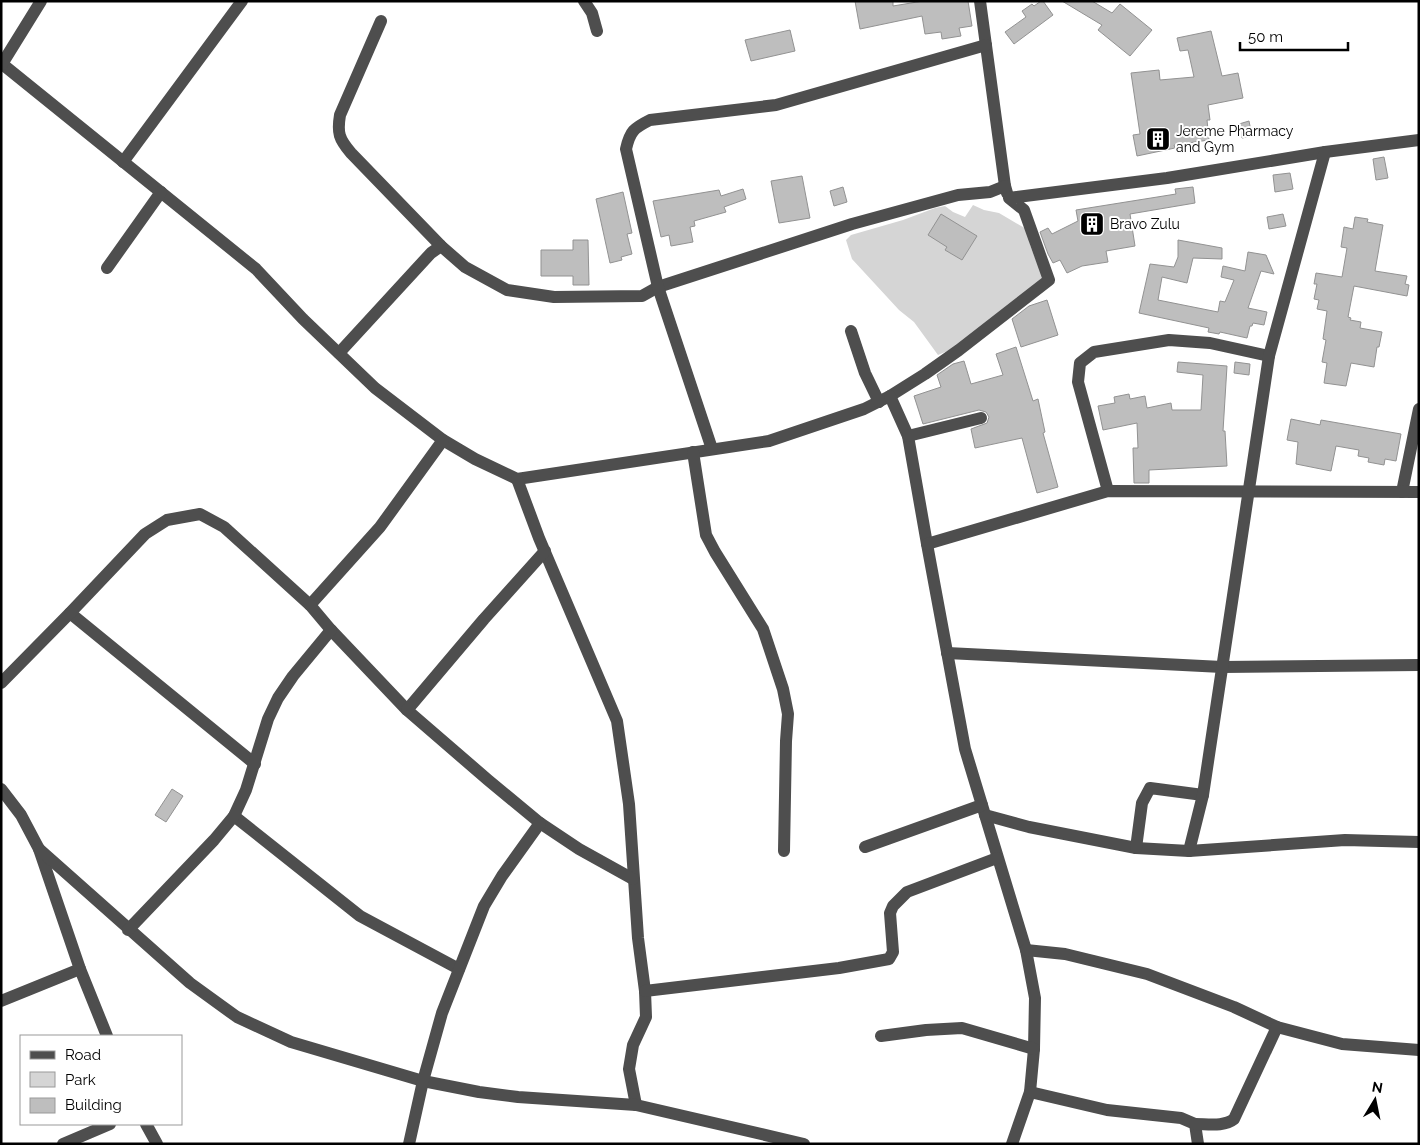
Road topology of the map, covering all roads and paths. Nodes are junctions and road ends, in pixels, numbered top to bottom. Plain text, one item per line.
1 (40, 1) edge
2 (242, 1) edge
3 (584, 1) edge
4 (980, 1) edge
5 (381, 21) dead end
6 (597, 32) dead end
7 (986, 45) junction
8 (2, 64) edge
9 (1419, 140) edge
10 (1325, 152) junction
11 (123, 162) junction
12 (161, 192) junction
13 (1007, 192) junction
14 (441, 246) junction
15 (107, 268) dead end
16 (658, 287) junction
17 (851, 331) dead end
18 (339, 353) junction
19 (1269, 356) junction
20 (884, 399) junction
21 (1419, 409) edge
22 (981, 418) dead end
23 (908, 436) junction
24 (443, 440) junction
25 (712, 449) junction
26 (693, 452) junction
27 (517, 479) junction
28 (1108, 490) junction
29 (1248, 491) junction
30 (1402, 492) junction
31 (1419, 492) edge
32 (926, 544) junction
33 (545, 551) junction
34 (310, 605) junction
35 (70, 613) junction
36 (331, 630) junction
37 (948, 653) junction
38 (1419, 665) edge
39 (1222, 667) junction
40 (1, 683) edge
41 (407, 710) junction
42 (255, 764) junction
43 (1, 789) edge
44 (1203, 795) junction
45 (983, 810) junction
46 (234, 816) junction
47 (540, 823) junction
48 (1419, 842) edge
49 (866, 847) dead end
50 (1136, 848) junction
51 (39, 849) junction
52 (784, 850) dead end
53 (1189, 851) junction
54 (997, 858) junction
55 (633, 879) junction
56 (128, 930) junction
57 (1026, 950) junction
58 (80, 969) junction
59 (459, 969) junction
60 (645, 991) junction
61 (1, 1001) edge
62 (1277, 1027) junction
63 (107, 1035) edge
64 (881, 1036) dead end
65 (1034, 1049) junction
66 (1419, 1050) edge
67 (423, 1081) junction
68 (1030, 1092) junction
69 (636, 1105) junction
70 (1194, 1124) junction
71 (108, 1125) edge
72 (146, 1125) edge
73 (63, 1144) edge
74 (156, 1144) edge
75 (409, 1144) edge
76 (802, 1144) edge
77 (1012, 1144) edge
78 (1198, 1144) edge

1 - 8 street
2 - 11 street
3 - 6 street
4 - 7 street
5 - 14 street
7 - 13 street
7 - 16 street
8 - 11 street
9 - 10 street
10 - 13 street
10 - 19 street
11 - 12 street
12 - 15 street
12 - 18 street
13 - 16 street
13 - 20 street
14 - 16 street
14 - 18 street
16 - 25 street
17 - 20 street
18 - 24 street
19 - 28 street
19 - 29 street
20 - 23 street
20 - 25 street
21 - 30 street
22 - 23 street
23 - 32 street
24 - 27 street
24 - 34 street
25 - 26 street
26 - 27 street
26 - 52 street
27 - 33 street
28 - 29 street
28 - 32 street
29 - 30 street
29 - 39 street
30 - 31 street
32 - 37 street
33 - 41 street
33 - 55 street
34 - 35 street
34 - 36 street
35 - 40 street
35 - 42 street
36 - 41 street
36 - 42 street
37 - 39 street
37 - 45 street
38 - 39 street
39 - 44 street
41 - 47 street
42 - 46 street
43 - 51 street
44 - 50 street
44 - 53 street
45 - 49 street
45 - 50 street
45 - 54 street
46 - 56 street
46 - 59 street
47 - 55 street
47 - 59 street
48 - 53 street
50 - 53 street
51 - 56 street
51 - 58 street
54 - 57 street
54 - 60 street
55 - 60 street
56 - 67 street
57 - 62 street
57 - 65 street
58 - 61 street
58 - 63 street
59 - 67 street
60 - 69 street
62 - 66 street
62 - 70 street
64 - 65 street
65 - 68 street
67 - 69 street
67 - 75 street
68 - 70 street
68 - 77 street
69 - 76 street
70 - 78 street
71 - 73 street
72 - 74 street

